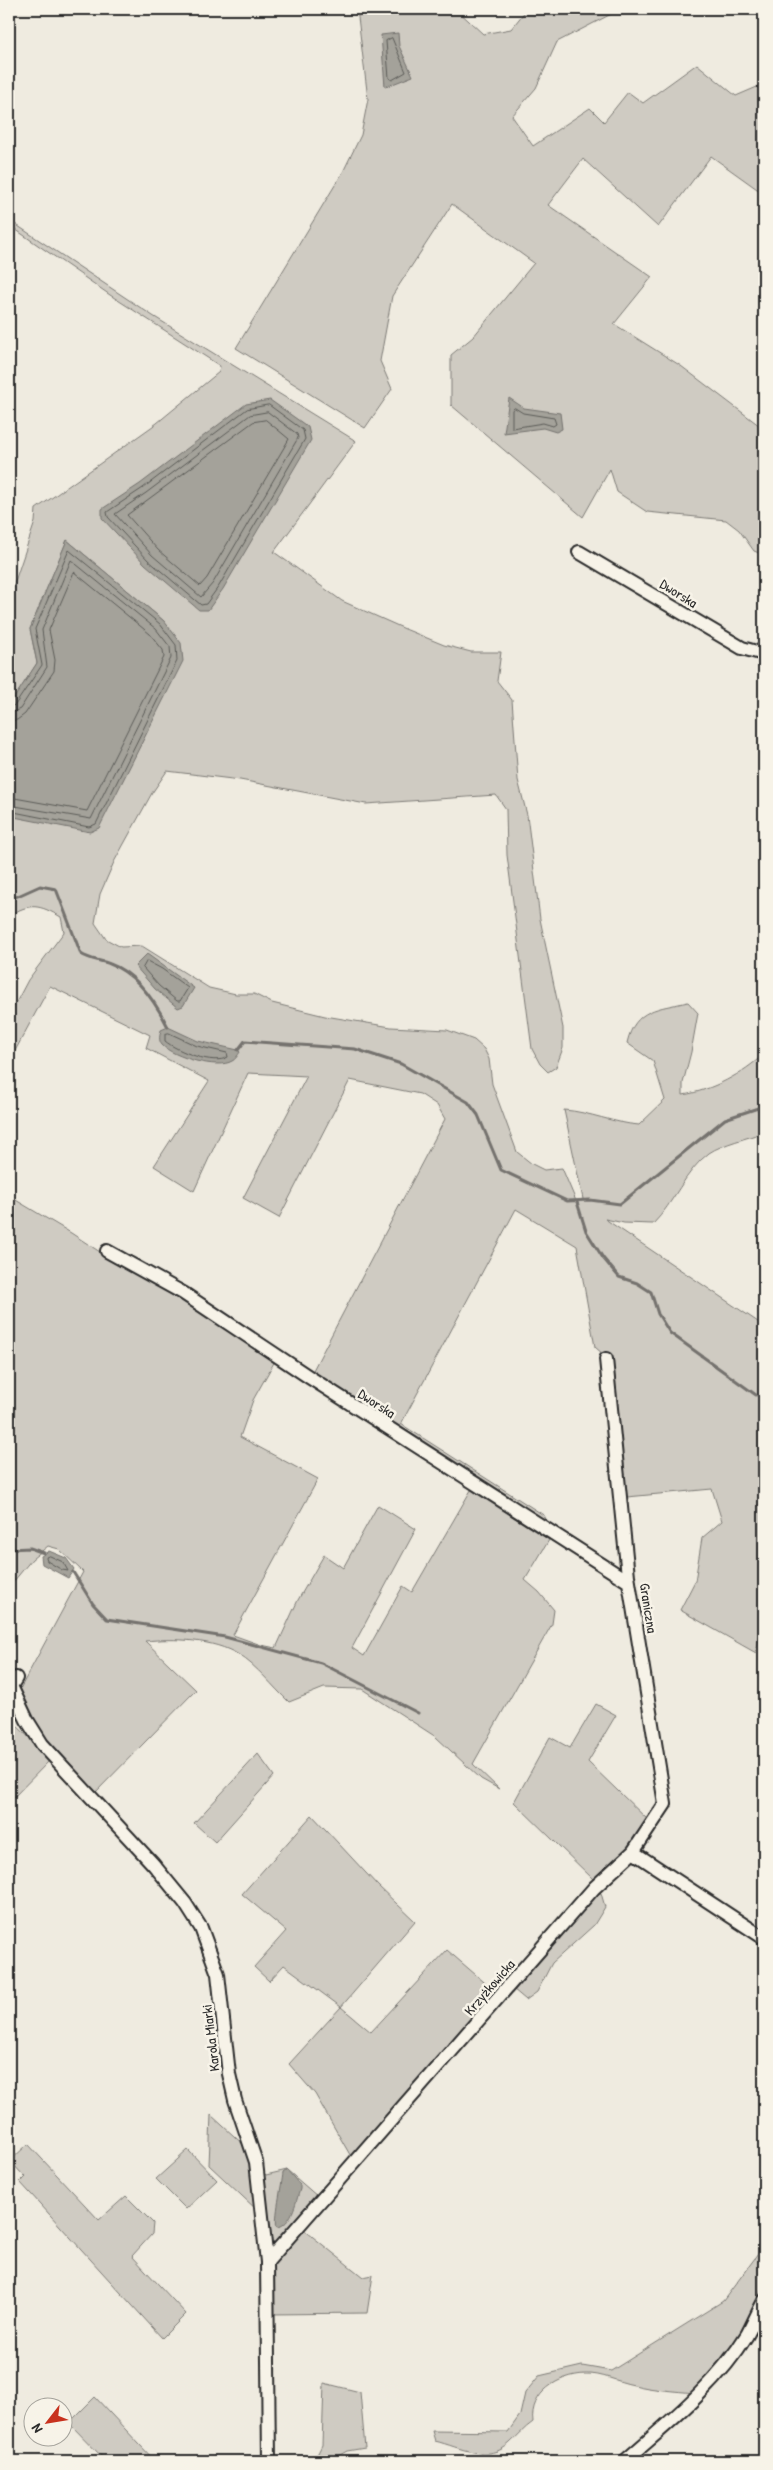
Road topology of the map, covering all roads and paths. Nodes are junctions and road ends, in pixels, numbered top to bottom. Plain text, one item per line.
1 (579, 552) dead end
2 (764, 654) edge
3 (107, 1251) dead end
4 (606, 1359) dead end
5 (629, 1582) junction
6 (16, 1678) dead end
7 (633, 1852) junction
8 (764, 1938) edge
9 (267, 2262) junction
10 (764, 2301) edge
11 (269, 2461) edge
12 (625, 2461) edge

1 - 2 street, Dworska
3 - 5 street, Dworska
4 - 5 street, Graniczna
5 - 7 street, Graniczna
6 - 9 street, Karola Miarki
7 - 8 street
7 - 9 street, Krzyżkowicka
9 - 11 street, Karola Miarki
10 - 12 street

